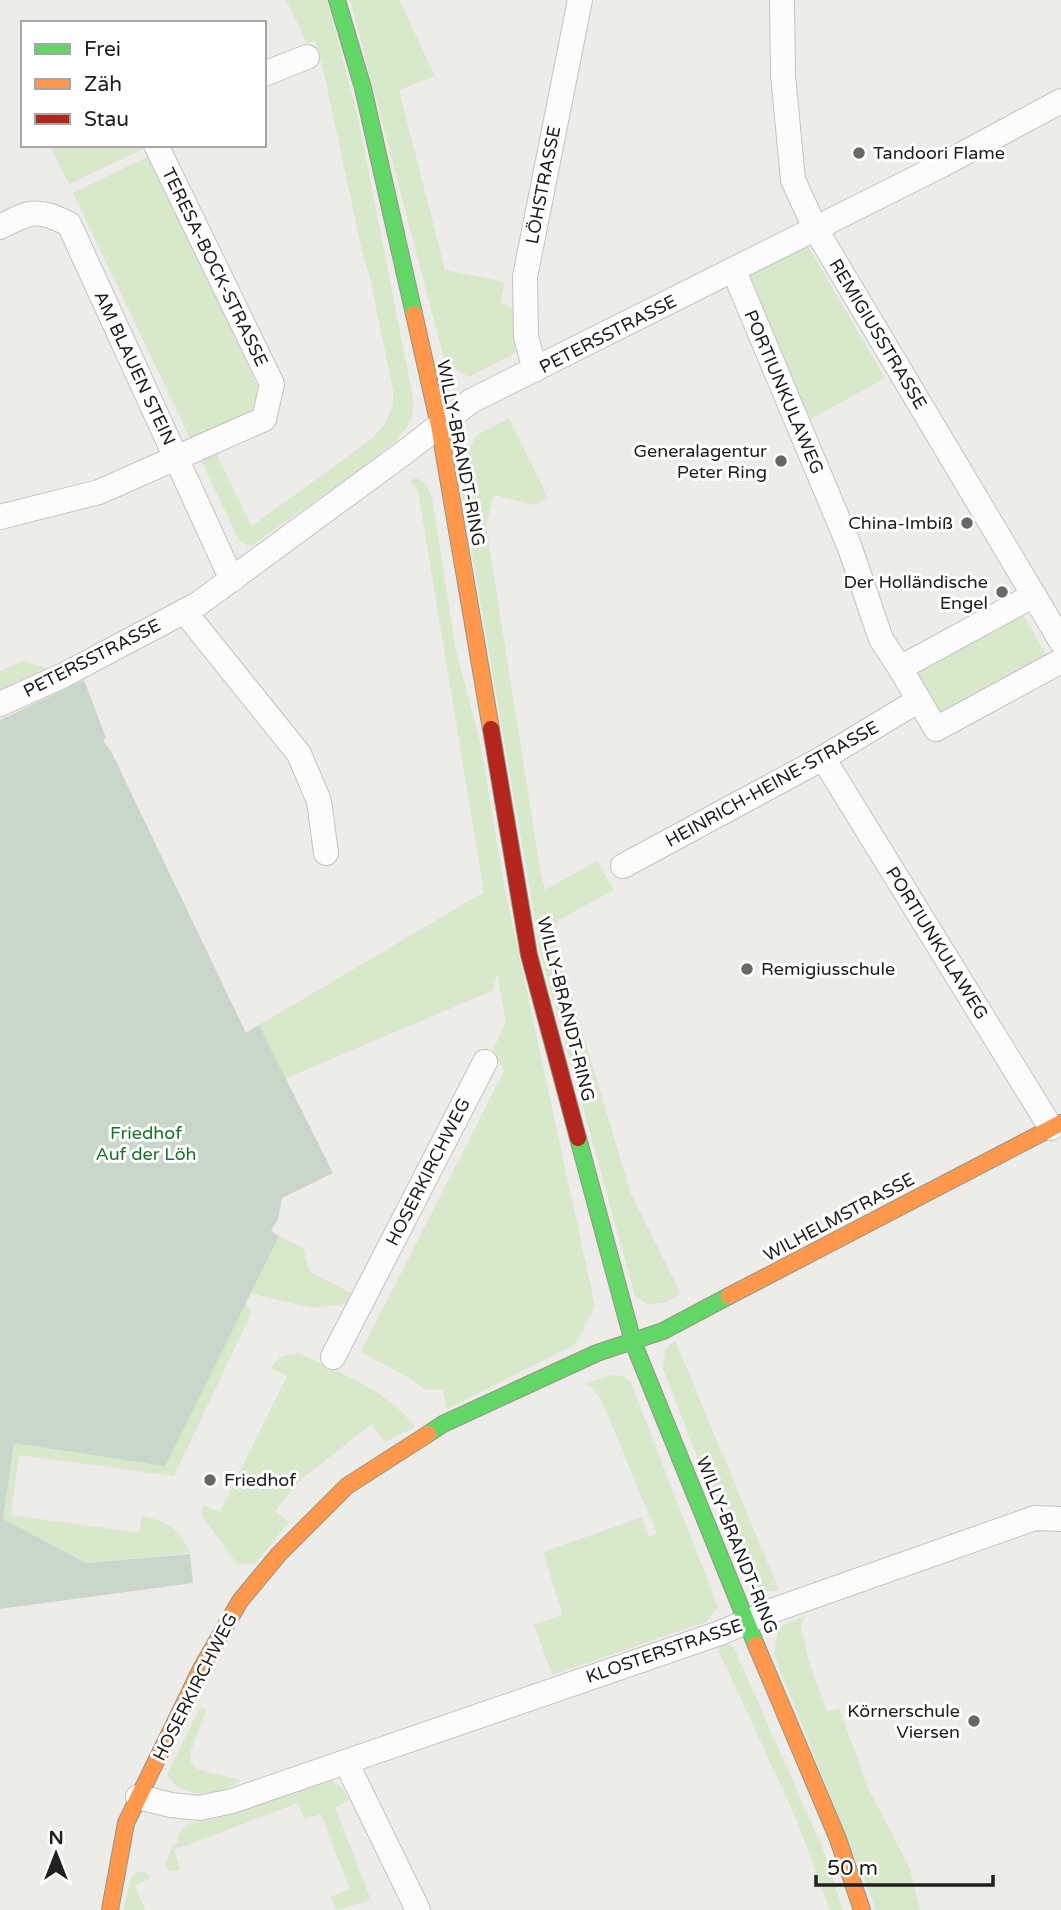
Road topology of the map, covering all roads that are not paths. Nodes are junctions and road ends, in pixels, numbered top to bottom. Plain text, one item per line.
1 (337, 0) edge
2 (580, 0) edge
3 (782, 0) edge
4 (307, 57) dead end
5 (266, 73) edge
6 (1061, 101) edge
7 (157, 147) edge
8 (0, 227) edge
9 (815, 228) junction
10 (734, 271) junction
11 (535, 370) junction
12 (439, 425) junction
13 (176, 456) junction
14 (0, 517) edge
15 (232, 580) junction
16 (1034, 595) junction
17 (184, 611) junction
18 (1058, 631) edge
19 (1061, 661) edge
20 (900, 668) junction
21 (919, 700) junction
22 (0, 704) edge
23 (823, 758) junction
24 (326, 853) dead end
25 (623, 866) dead end
26 (485, 1062) dead end
27 (1056, 1126) edge
28 (633, 1342) junction
29 (333, 1357) dead end
30 (1061, 1519) edge
31 (747, 1621) junction
32 (346, 1762) junction
33 (138, 1797) junction
34 (110, 1910) edge
35 (418, 1910) edge
36 (862, 1910) edge

1 - 12 main road, WILLY-BRANDT-RING
2 - 11 street, LÖHSTRASSE
3 - 9 street, REMIGIUSSTRASSE
4 - 5 street
6 - 9 street, PETERSSTRASSE
7 - 13 street, TERESA-BOCK-STRASSE
8 - 13 street, AM BLAUEN STEIN
9 - 10 street, PETERSSTRASSE
9 - 16 street, REMIGIUSSTRASSE
10 - 11 street, PETERSSTRASSE
10 - 20 street, PORTIUNKULAWEG
11 - 12 street, PETERSSTRASSE
12 - 15 street, PETERSSTRASSE
12 - 28 main road, WILLY-BRANDT-RING
13 - 14 street
13 - 15 street, AM BLAUEN STEIN
15 - 17 street, PETERSSTRASSE
16 - 18 street, REMIGIUSSTRASSE
16 - 20 street
17 - 22 street, PETERSSTRASSE
17 - 24 street
19 - 21 street, PORTIUNKULAWEG
20 - 21 street, PORTIUNKULAWEG
21 - 23 street, HEINRICH-HEINE-STRASSE
23 - 25 street, HEINRICH-HEINE-STRASSE
23 - 27 street, PORTIUNKULAWEG
26 - 29 street, HOSERKIRCHWEG
27 - 28 main road, WILHELMSTRASSE
28 - 31 main road, WILLY-BRANDT-RING
28 - 33 main road, HOSERKIRCHWEG
30 - 31 street, KLOSTERSTRASSE
31 - 32 street, KLOSTERSTRASSE
31 - 36 main road, WILLY-BRANDT-RING
32 - 33 street, KLOSTERSTRASSE
32 - 35 street
33 - 34 main road, HOSERKIRCHWEG

